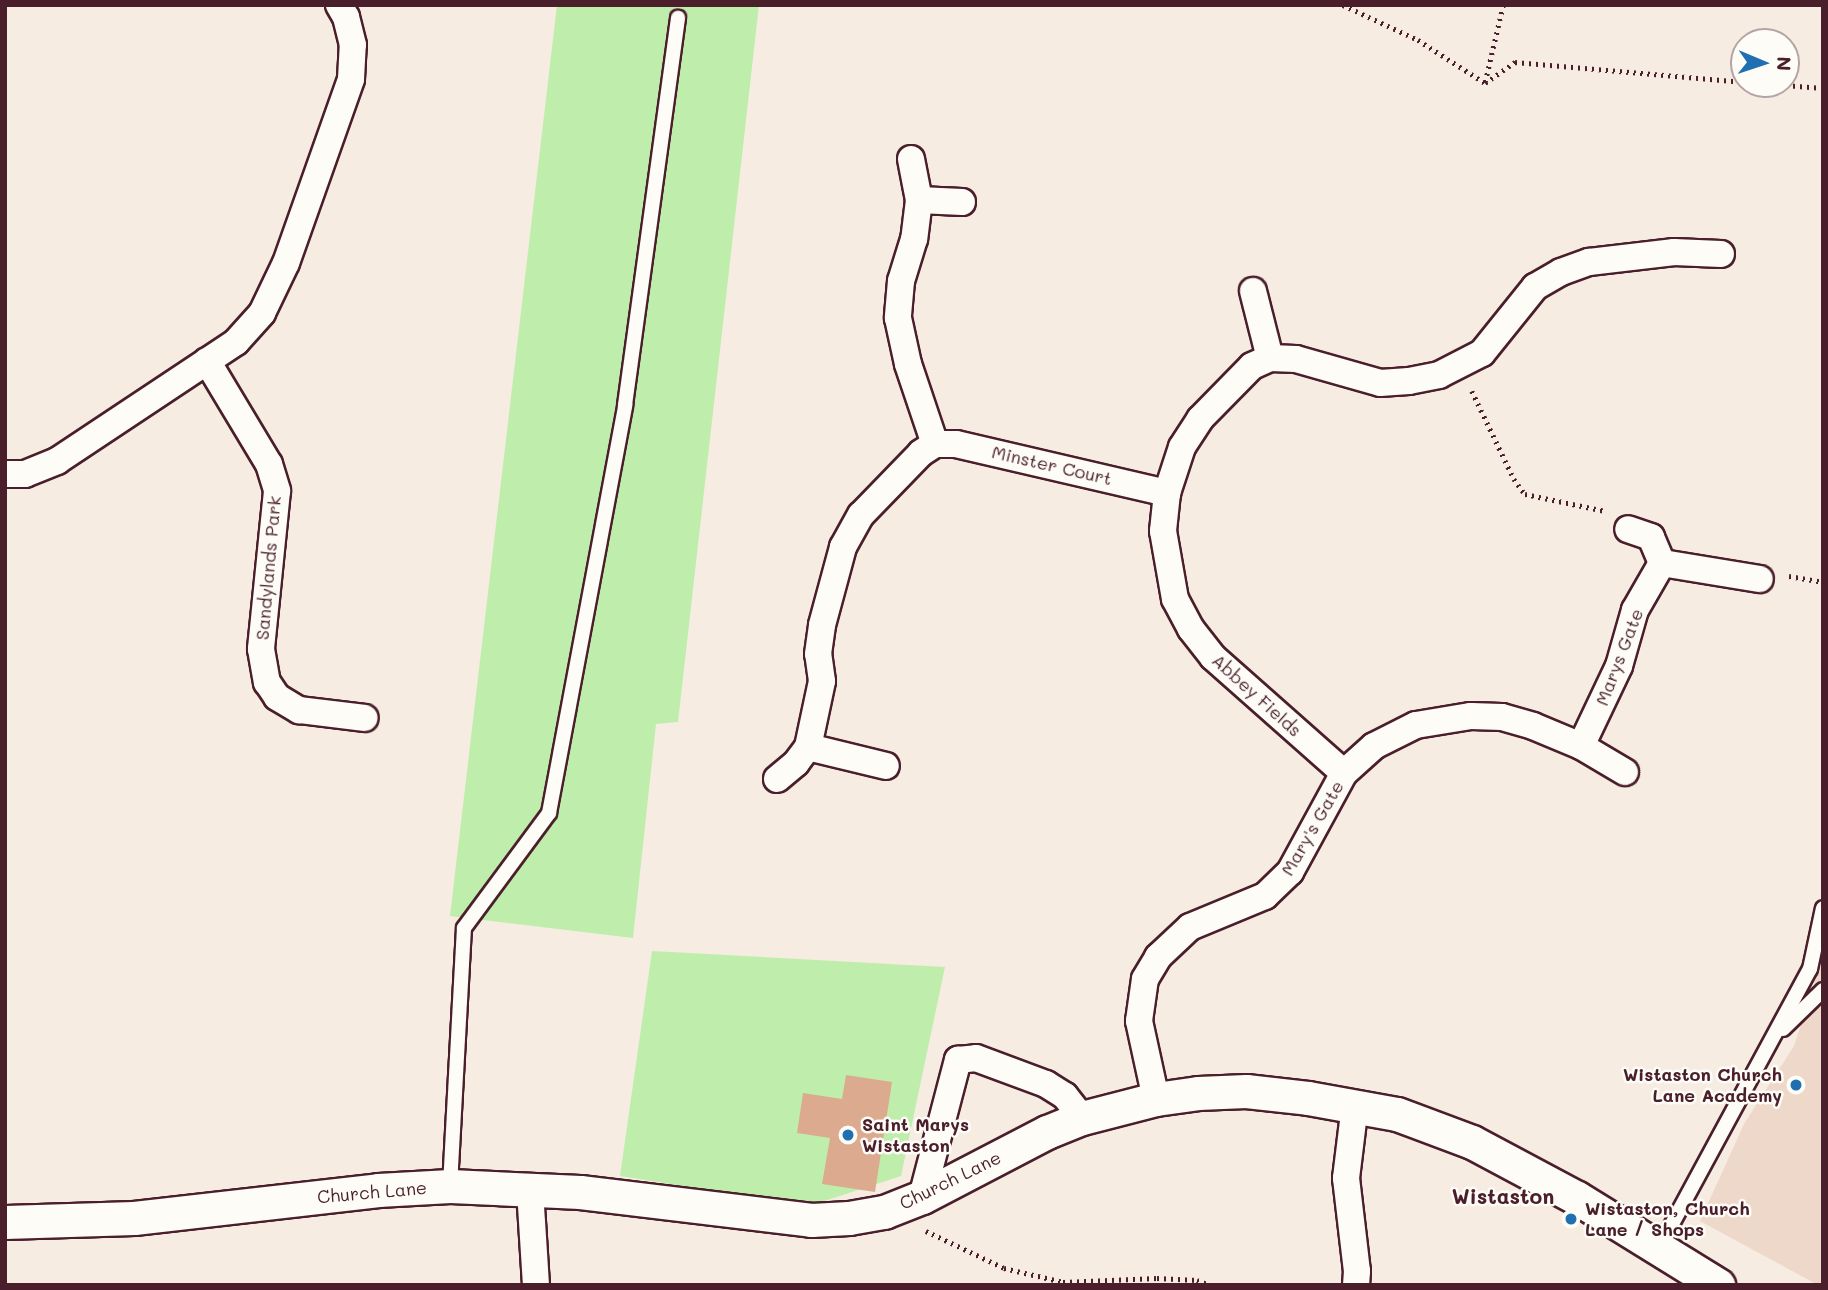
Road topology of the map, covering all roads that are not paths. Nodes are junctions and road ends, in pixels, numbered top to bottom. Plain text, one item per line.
1 (339, 5) edge
2 (678, 18) dead end
3 (911, 159) dead end
4 (919, 200) junction
5 (962, 202) dead end
6 (1721, 254) dead end
7 (1253, 291) dead end
8 (1270, 358) junction
9 (207, 361) junction
10 (935, 444) junction
11 (5, 474) edge
12 (1167, 493) junction
13 (1628, 529) road end
14 (1662, 563) junction
15 (1760, 579) dead end
16 (365, 718) dead end
17 (1581, 746) junction
18 (808, 747) junction
19 (886, 766) dead end
20 (1625, 772) dead end
21 (1344, 773) junction
22 (777, 779) dead end
23 (1823, 908) edge
24 (1823, 990) edge
25 (1770, 1043) junction
26 (1156, 1100) junction
27 (1355, 1105) junction
28 (1082, 1118) junction
29 (450, 1186) junction
30 (530, 1190) junction
31 (922, 1197) junction
32 (5, 1222) edge
33 (1659, 1248) junction
34 (536, 1285) edge
35 (1356, 1285) edge
36 (1718, 1285) edge

1 - 9 street
2 - 29 lane
3 - 4 street
4 - 5 street
4 - 10 street
6 - 8 street
7 - 8 street
8 - 12 street, Abbey Fields
9 - 11 street
9 - 16 street, Sandylands Park
10 - 12 street, Minster Court
10 - 18 street
12 - 21 street, Abbey Fields
13 - 14 street
14 - 15 street
14 - 17 street, Marys Gate
17 - 20 street
17 - 21 street
18 - 19 street
18 - 22 street
21 - 26 street, Mary's Gate
23 - 25 lane
24 - 25 lane
25 - 33 lane
26 - 27 street, Church Lane
26 - 28 street, Church Lane
27 - 33 street, Church Lane
27 - 35 street
28 - 31 street, Church Lane
28 - 31 street
29 - 30 street, Church Lane
29 - 32 street, Church Lane
30 - 31 street, Church Lane
30 - 34 street
33 - 36 street, Church Lane

